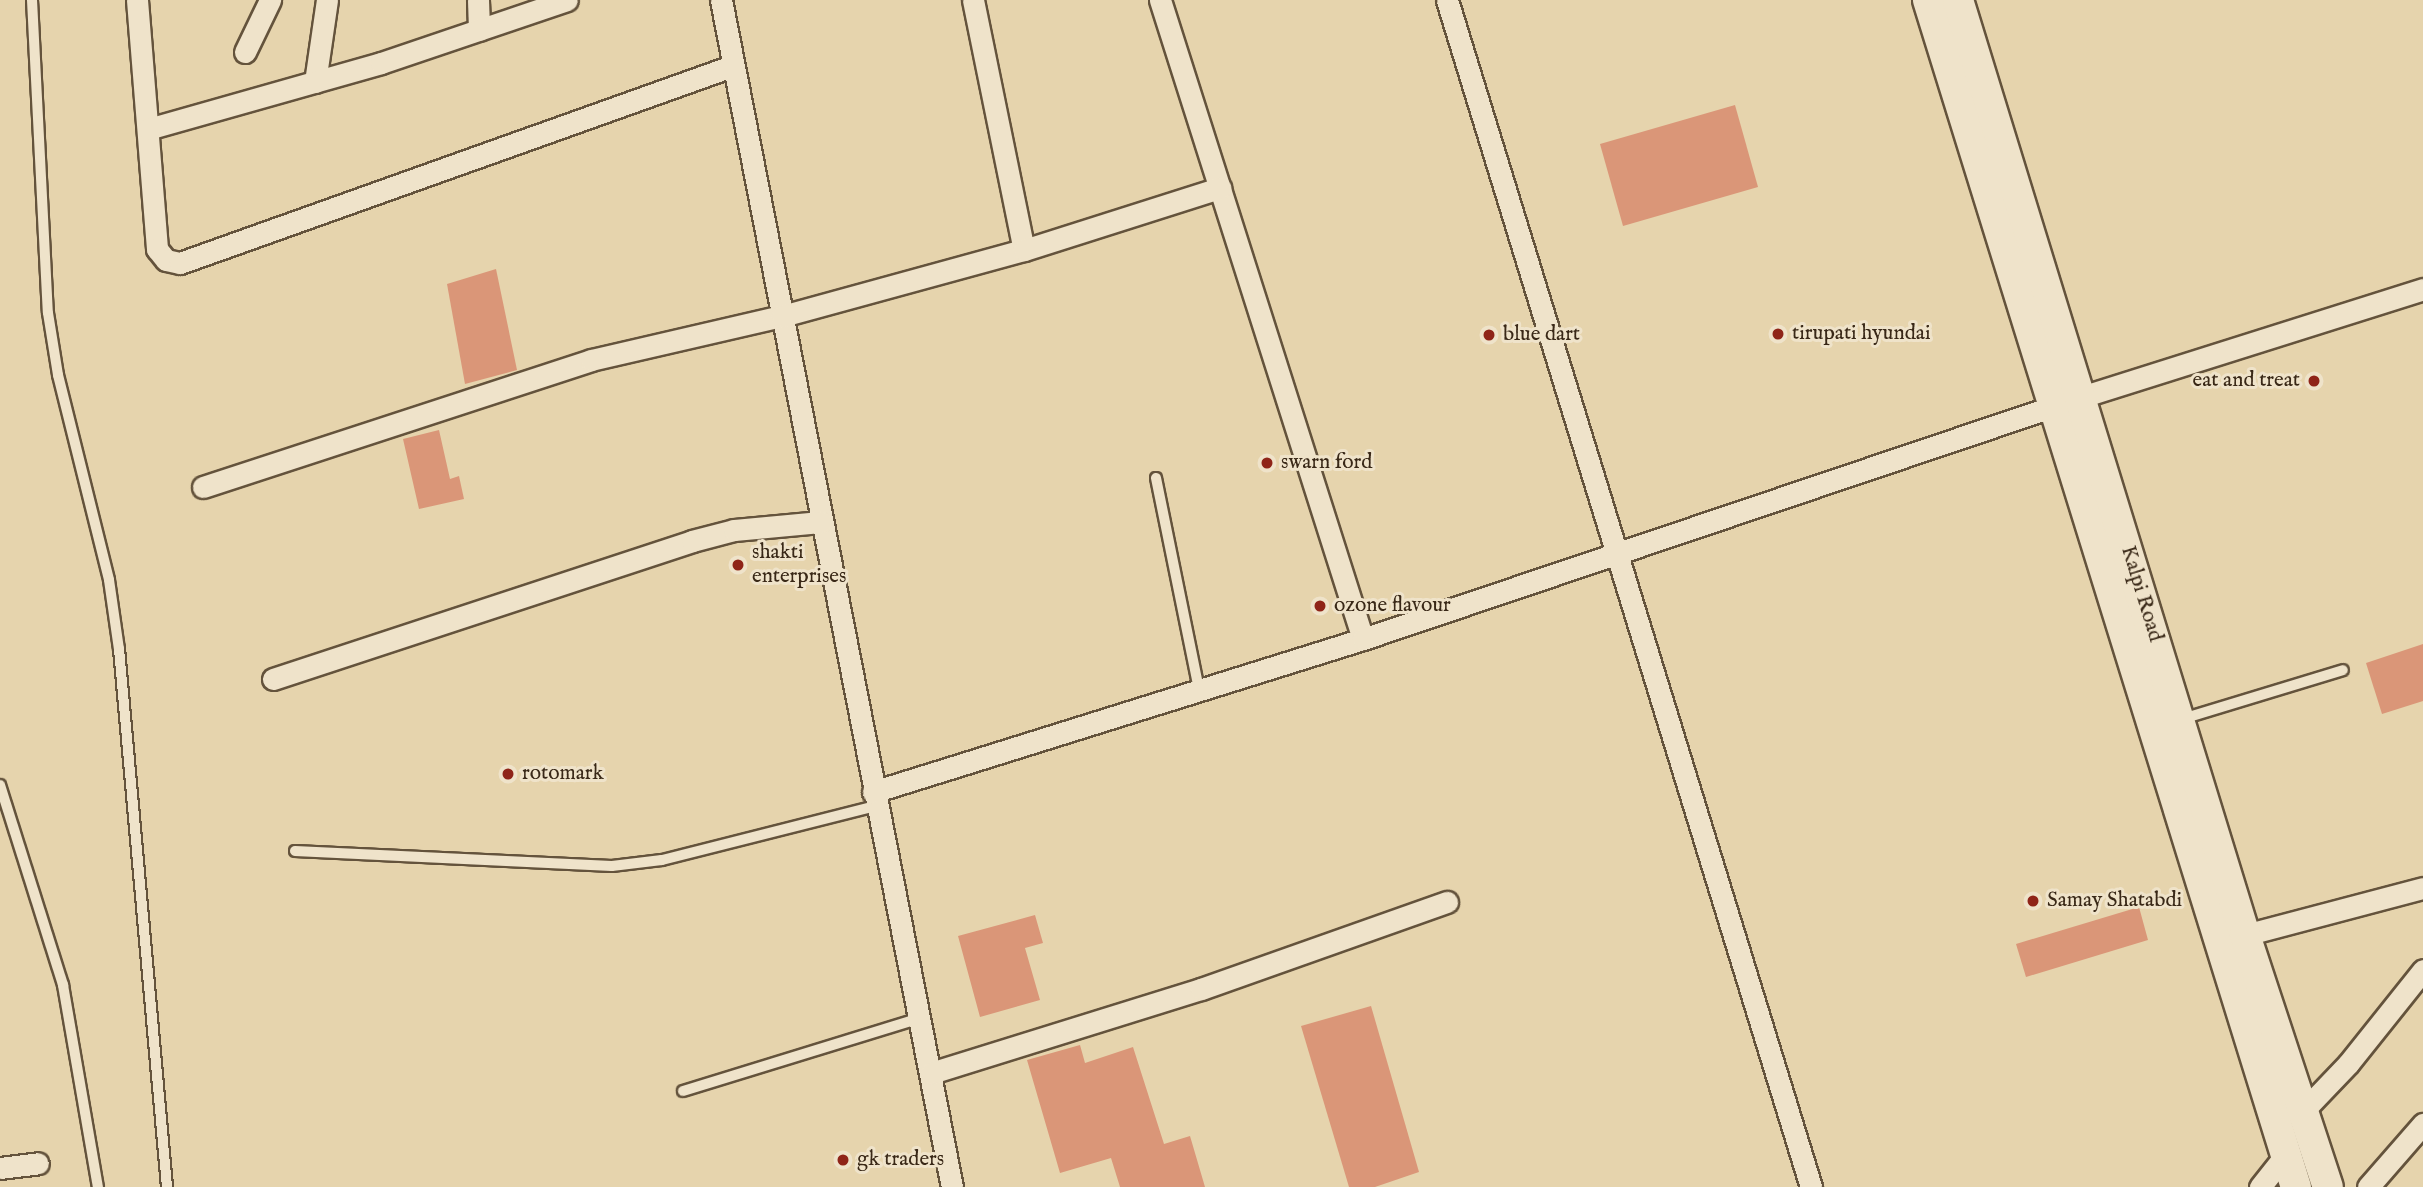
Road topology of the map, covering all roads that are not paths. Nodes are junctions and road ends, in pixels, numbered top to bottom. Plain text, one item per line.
1 (32, 0) edge
2 (137, 0) edge
3 (270, 0) edge
4 (327, 0) edge
5 (478, 0) edge
6 (567, 0) edge
7 (721, 0) edge
8 (973, 0) edge
9 (1160, 0) edge
10 (1447, 0) edge
11 (1928, 0) edge
12 (1958, 0) edge
13 (479, 30) junction
14 (245, 51) dead end
15 (732, 66) junction
16 (315, 82) junction
17 (148, 129) junction
18 (1220, 188) junction
19 (1024, 250) junction
20 (2423, 289) edge
21 (782, 316) junction
22 (2069, 402) junction
23 (1156, 478) dead end
24 (203, 487) dead end
25 (821, 522) junction
26 (1617, 554) junction
27 (1363, 639) junction
28 (2343, 670) dead end
29 (274, 679) dead end
30 (1199, 690) junction
31 (2179, 720) junction
32 (0, 785) edge
33 (874, 799) junction
34 (295, 851) dead end
35 (2423, 888) edge
36 (1447, 902) dead end
37 (2245, 935) junction
38 (2423, 970) edge
39 (920, 1018) junction
40 (931, 1073) junction
41 (683, 1091) dead end
42 (2304, 1110) junction
43 (2423, 1124) edge
44 (2287, 1153) junction
45 (38, 1163) dead end
46 (0, 1168) edge
47 (98, 1187) edge
48 (167, 1187) edge
49 (952, 1187) edge
50 (1811, 1187) edge
51 (2260, 1187) edge
52 (2296, 1187) edge
53 (2328, 1187) edge
54 (2368, 1187) edge

1 - 48 lane
2 - 17 street
3 - 14 street
4 - 16 street
5 - 13 street
6 - 13 street
7 - 15 street
8 - 19 street
9 - 18 street
10 - 26 street
11 - 22 main road, Kalpi Road
12 - 22 main road, Kalpi Road
13 - 16 street
15 - 17 street
15 - 21 street
16 - 17 street
18 - 19 street
18 - 27 street
19 - 21 street
20 - 22 street
21 - 24 street
21 - 25 street
22 - 26 street
22 - 31 main road, Kalpi Road
22 - 44 main road, Kalpi Road
23 - 30 lane
25 - 29 street
25 - 33 street
26 - 27 street
26 - 50 street
27 - 30 street
28 - 31 lane
30 - 33 street
31 - 37 main road, Kalpi Road
32 - 47 lane
33 - 34 lane
33 - 39 street
35 - 37 street
36 - 40 street
37 - 42 main road, Kalpi Road
38 - 42 street
39 - 40 street
39 - 41 lane
40 - 49 street
42 - 53 main road, Kalpi Road
43 - 54 street
44 - 51 street
44 - 52 main road, Kalpi Road
45 - 46 street

